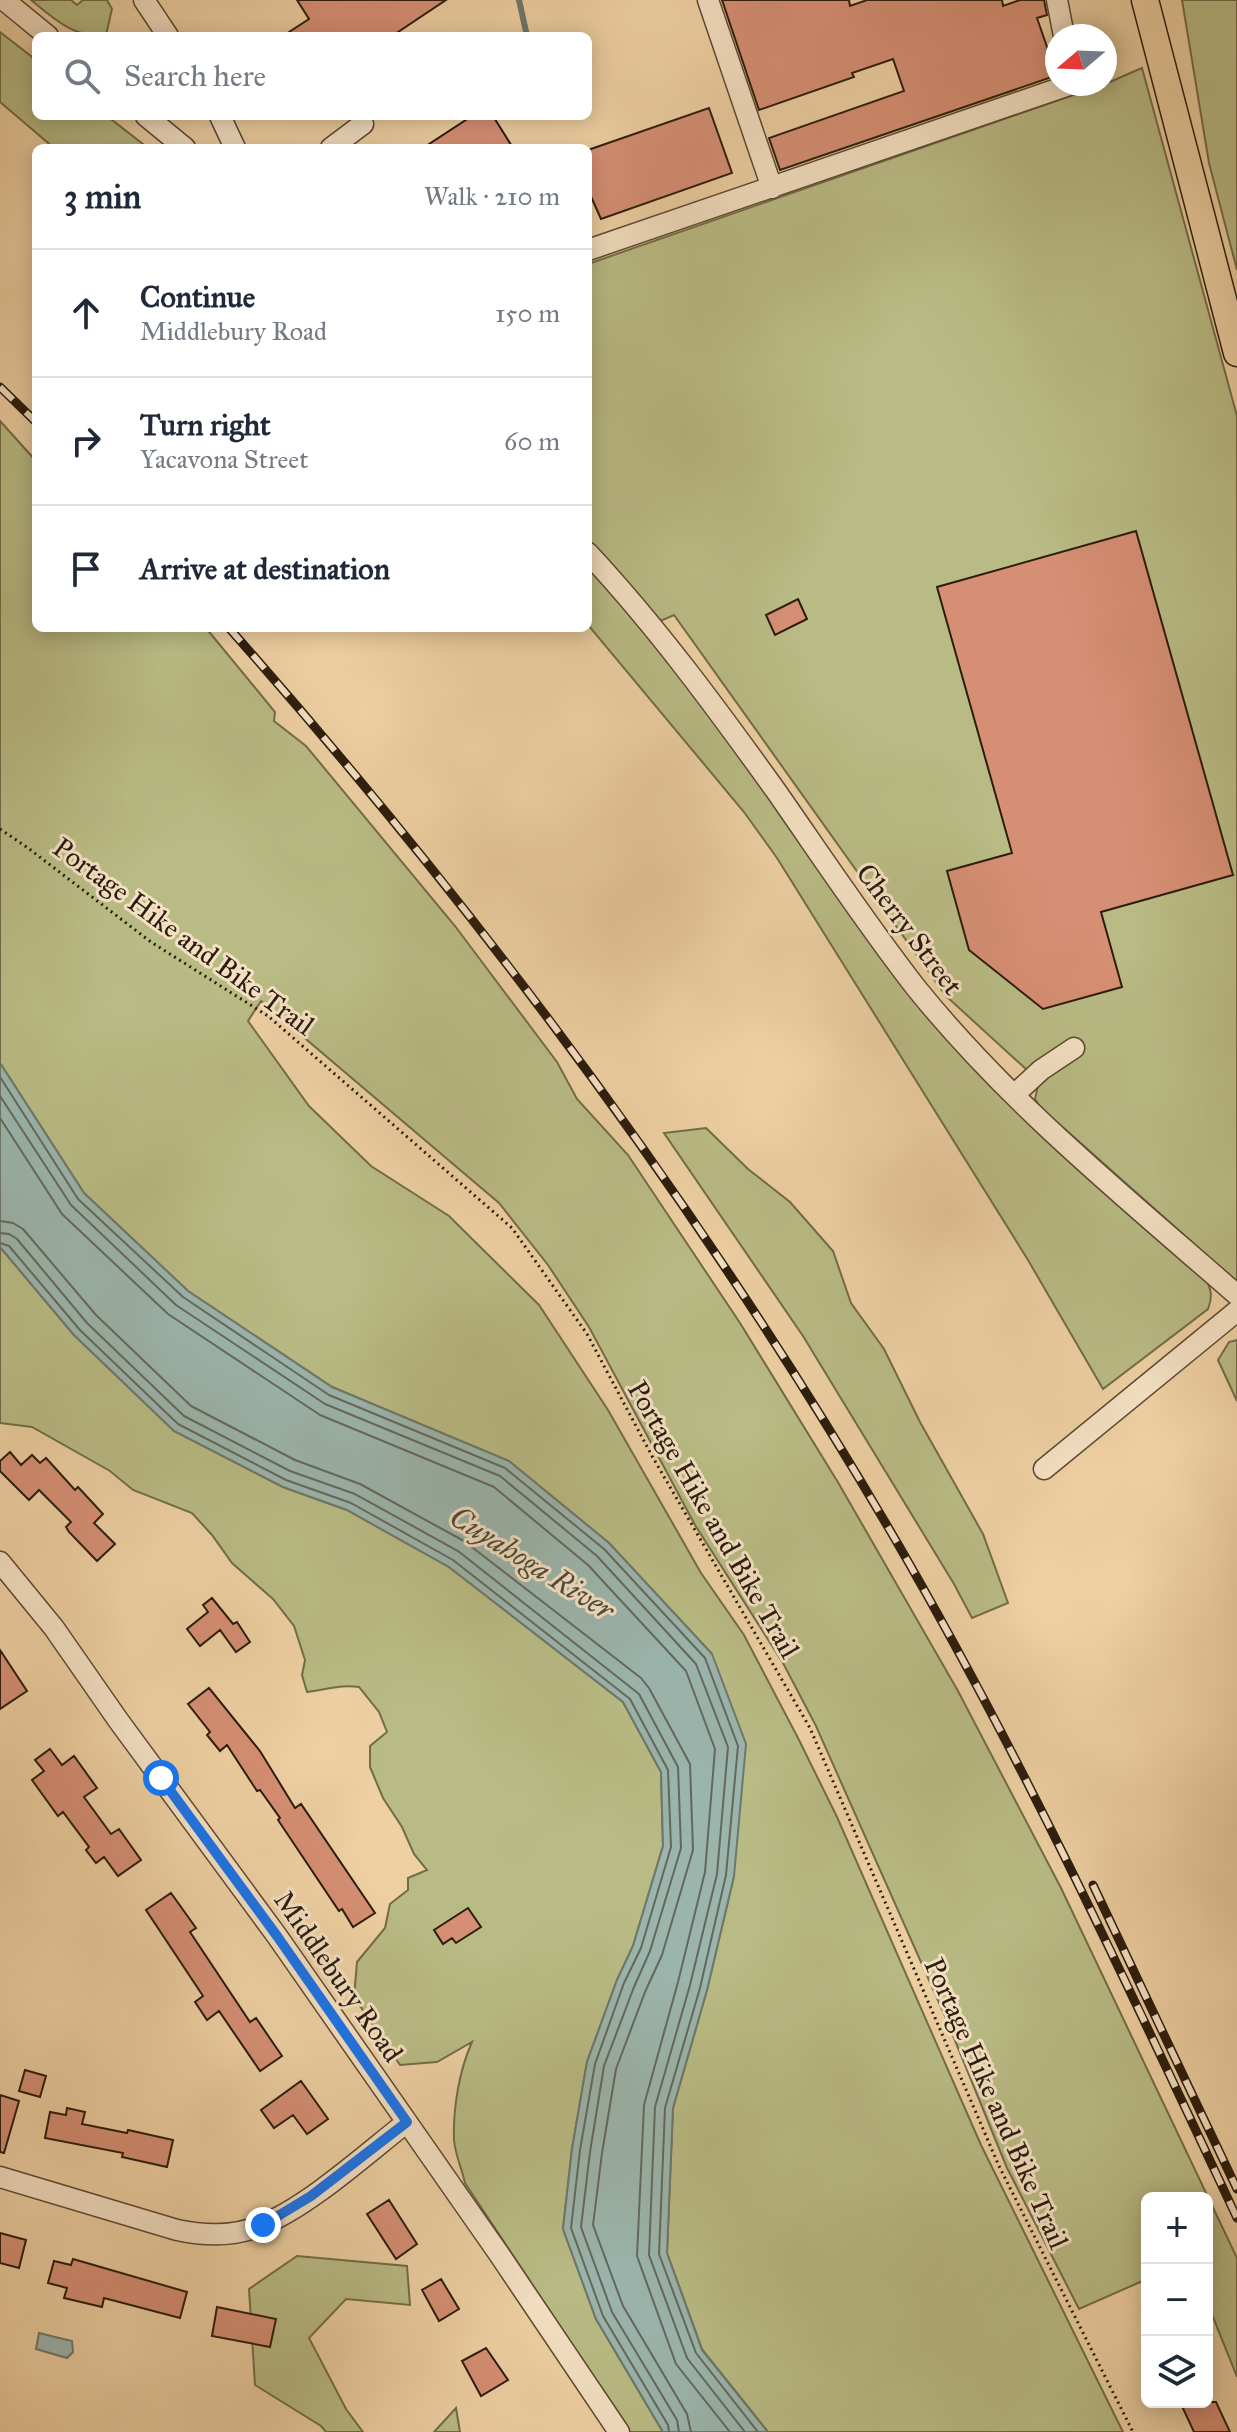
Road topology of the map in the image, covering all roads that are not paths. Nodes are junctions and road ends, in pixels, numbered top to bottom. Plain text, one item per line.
1 (4, 0) edge
2 (144, 0) edge
3 (708, 0) edge
4 (1057, 0) edge
5 (1145, 0) edge
6 (1155, 0) edge
7 (1062, 24) edge
8 (43, 32) edge
9 (165, 32) edge
10 (1158, 40) junction
11 (1045, 93) edge
12 (150, 120) edge
13 (222, 120) edge
14 (363, 124) dead end
15 (176, 144) edge
16 (233, 144) edge
17 (336, 144) edge
18 (772, 188) junction
19 (592, 249) edge
20 (1237, 353) edge
21 (592, 558) edge
22 (1074, 1048) dead end
23 (1014, 1095) junction
24 (1237, 1295) edge
25 (1237, 1311) edge
26 (1044, 1469) dead end
27 (0, 1562) edge
28 (407, 2122) junction
29 (0, 2177) edge
30 (619, 2432) edge

1 - 8 street
2 - 9 street
3 - 18 street
4 - 7 street
5 - 10 main road
6 - 10 main road
10 - 20 main road
11 - 18 street
12 - 15 street
13 - 16 street
14 - 17 street
18 - 19 street
21 - 23 street, Cherry Street
22 - 23 street
23 - 24 street, Cherry Street
25 - 26 street
27 - 28 street, Middlebury Road
28 - 29 street
28 - 30 street, Middlebury Road

